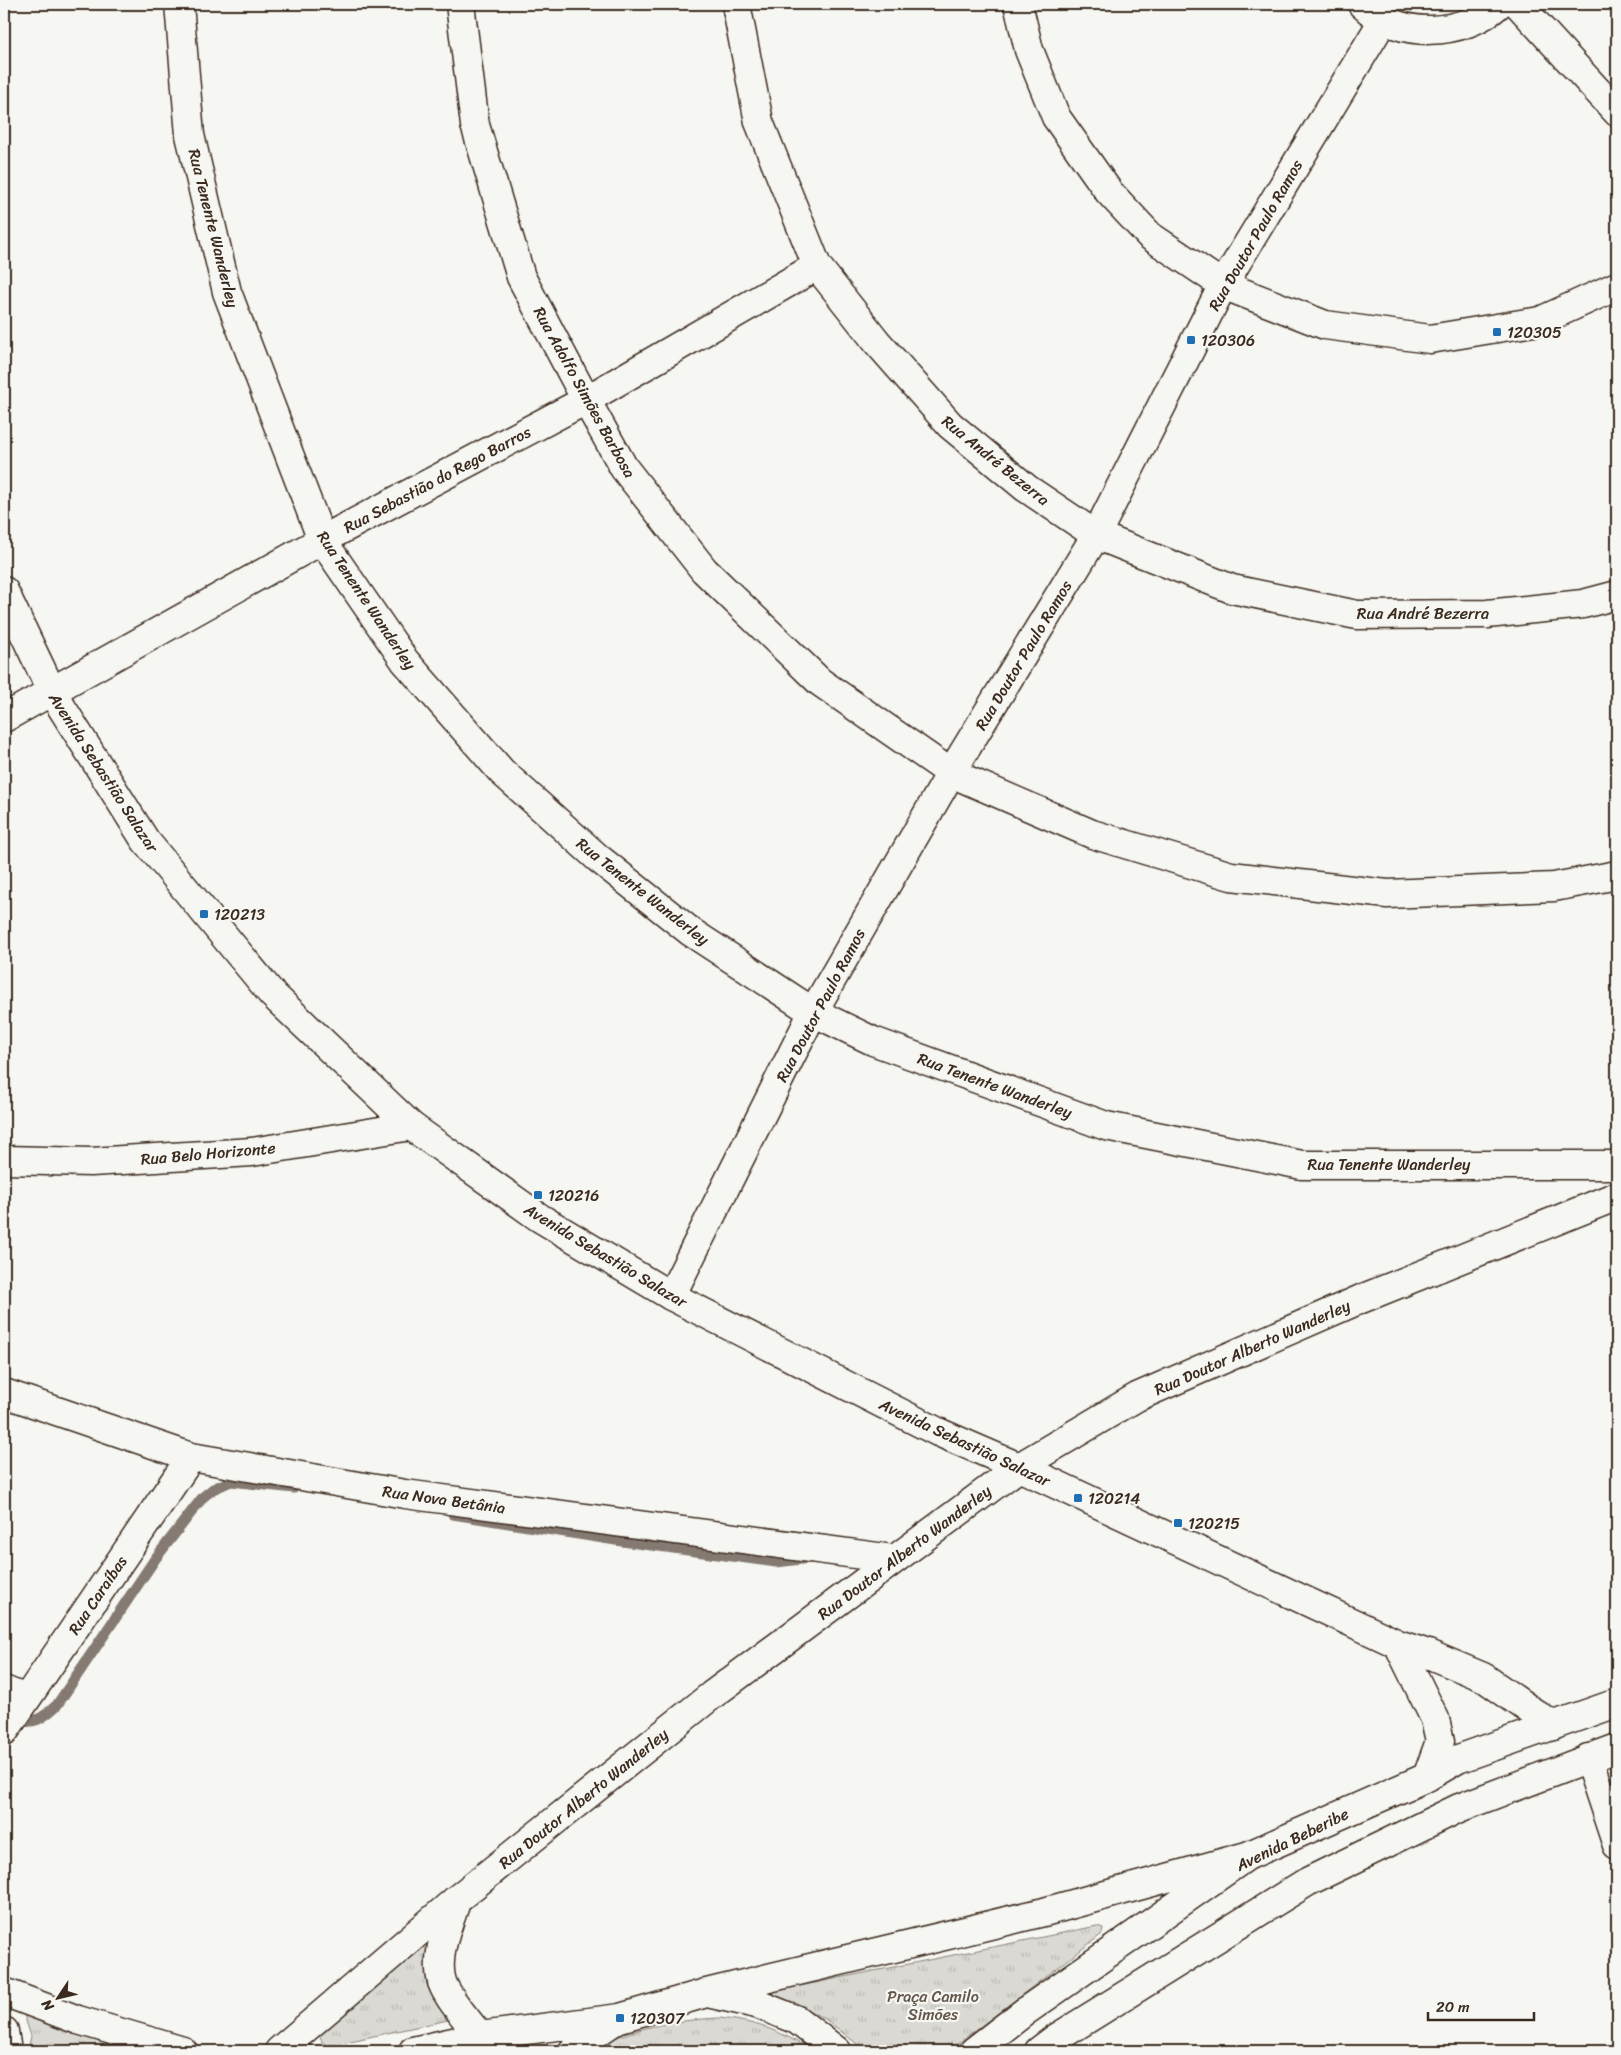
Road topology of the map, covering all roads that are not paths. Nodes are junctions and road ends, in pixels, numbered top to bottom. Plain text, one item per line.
1 (179, 4) edge
2 (460, 4) edge
3 (736, 4) edge
4 (1018, 4) edge
5 (1499, 4) edge
6 (1518, 4) edge
7 (1373, 11) edge
8 (1617, 112) edge
9 (817, 266) junction
10 (1224, 285) junction
11 (1617, 286) edge
12 (586, 400) junction
13 (1096, 535) junction
14 (322, 540) junction
15 (4, 591) edge
16 (1617, 596) edge
17 (52, 692) junction
18 (4, 718) edge
19 (951, 773) junction
20 (1617, 875) edge
21 (813, 1012) junction
22 (410, 1126) junction
23 (4, 1160) edge
24 (1617, 1165) edge
25 (1617, 1196) edge
26 (671, 1296) junction
27 (4, 1393) edge
28 (190, 1457) junction
29 (1019, 1467) junction
30 (893, 1559) junction
31 (1398, 1644) junction
32 (18, 1697) edge
33 (1617, 1703) edge
34 (1552, 1726) junction
35 (4, 1732) edge
36 (1617, 1748) edge
37 (1588, 1758) junction
38 (1427, 1777) junction
39 (1617, 1844) edge
40 (1247, 1856) junction
41 (457, 1899) junction
42 (4, 1992) edge
43 (706, 1993) junction
44 (620, 2018) junction
45 (4, 2031) edge
46 (480, 2036) junction
47 (7, 2051) edge
48 (184, 2051) edge
49 (279, 2051) edge
50 (413, 2051) edge
51 (573, 2051) edge
52 (838, 2051) edge
53 (974, 2051) edge
54 (1039, 2051) edge

1 - 14 street, Rua Tenente Wanderley
2 - 12 street, Rua Adolfo Simões Barbosa
3 - 9 street, Rua André Bezerra
4 - 10 street
5 - 7 street
6 - 8 street
7 - 10 street, Rua Doutor Paulo Ramos
9 - 12 street, Rua Sebastião do Rego Barros
9 - 13 street, Rua André Bezerra
10 - 11 street
10 - 13 street, Rua Doutor Paulo Ramos
12 - 14 street, Rua Sebastião do Rego Barros
12 - 19 street, Rua Adolfo Simões Barbosa
13 - 16 street, Rua André Bezerra
13 - 19 street, Rua Doutor Paulo Ramos
14 - 17 street, Rua Sebastião do Rego Barros
14 - 21 street, Rua Tenente Wanderley
15 - 17 street, Avenida Sebastião Salazar
17 - 18 street, Rua Sebastião do Rego Barros
17 - 22 street, Avenida Sebastião Salazar
19 - 20 street, Rua Adolfo Simões Barbosa
19 - 21 street, Rua Doutor Paulo Ramos
21 - 24 street, Rua Tenente Wanderley
21 - 26 street, Rua Doutor Paulo Ramos
22 - 23 street, Rua Belo Horizonte
22 - 26 street, Avenida Sebastião Salazar
25 - 29 street, Rua Doutor Alberto Wanderley
26 - 29 street, Avenida Sebastião Salazar
27 - 28 street, Rua Nova Betânia
28 - 30 street, Rua Nova Betânia
28 - 32 street, Rua Caraíbas
29 - 30 street, Rua Doutor Alberto Wanderley
29 - 31 street, Avenida Sebastião Salazar
30 - 41 street, Rua Doutor Alberto Wanderley
31 - 34 street, Avenida Sebastião Salazar
31 - 38 street
32 - 35 street, Rua Caraíbas
33 - 34 street, Avenida Beberibe
34 - 38 street, Avenida Beberibe
36 - 37 street
37 - 39 street
37 - 54 street
38 - 40 street, Avenida Beberibe
40 - 43 street
40 - 53 street, Avenida Beberibe
41 - 46 street
41 - 49 street, Rua Doutor Alberto Wanderley
42 - 48 street
43 - 44 street
43 - 52 street
44 - 46 street
44 - 51 street
45 - 47 street
46 - 50 street

